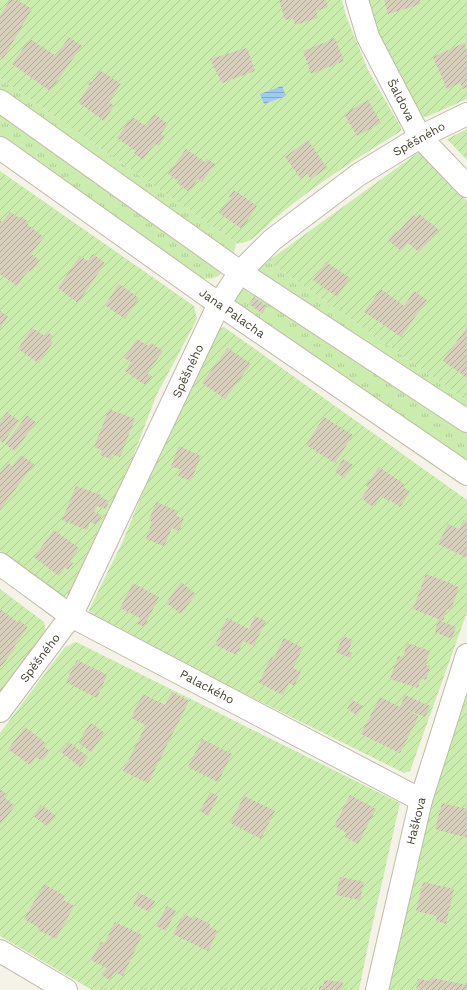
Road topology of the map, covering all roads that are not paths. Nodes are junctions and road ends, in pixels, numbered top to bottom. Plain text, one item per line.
1 (357, 0) edge
2 (0, 101) edge
3 (467, 114) edge
4 (420, 137) junction
5 (0, 148) edge
6 (467, 186) edge
7 (240, 272) junction
8 (219, 304) junction
9 (467, 421) edge
10 (467, 474) edge
11 (0, 564) edge
12 (71, 616) junction
13 (467, 655) edge
14 (0, 711) edge
15 (420, 800) junction
16 (0, 951) edge
17 (66, 990) edge
18 (377, 990) edge

1 - 4 street, Šaldova
2 - 7 street
3 - 4 street, Spěšného
4 - 6 street, Šaldova
4 - 7 street, Spěšného
5 - 8 street, Jana Palacha
7 - 8 street, Spěšného
7 - 9 street
8 - 10 street, Jana Palacha
8 - 12 street, Spěšného
11 - 12 street, Palackého
12 - 14 street, Spěšného
12 - 15 street, Palackého
13 - 15 street, Haškova
15 - 18 street, Haškova
16 - 17 street

